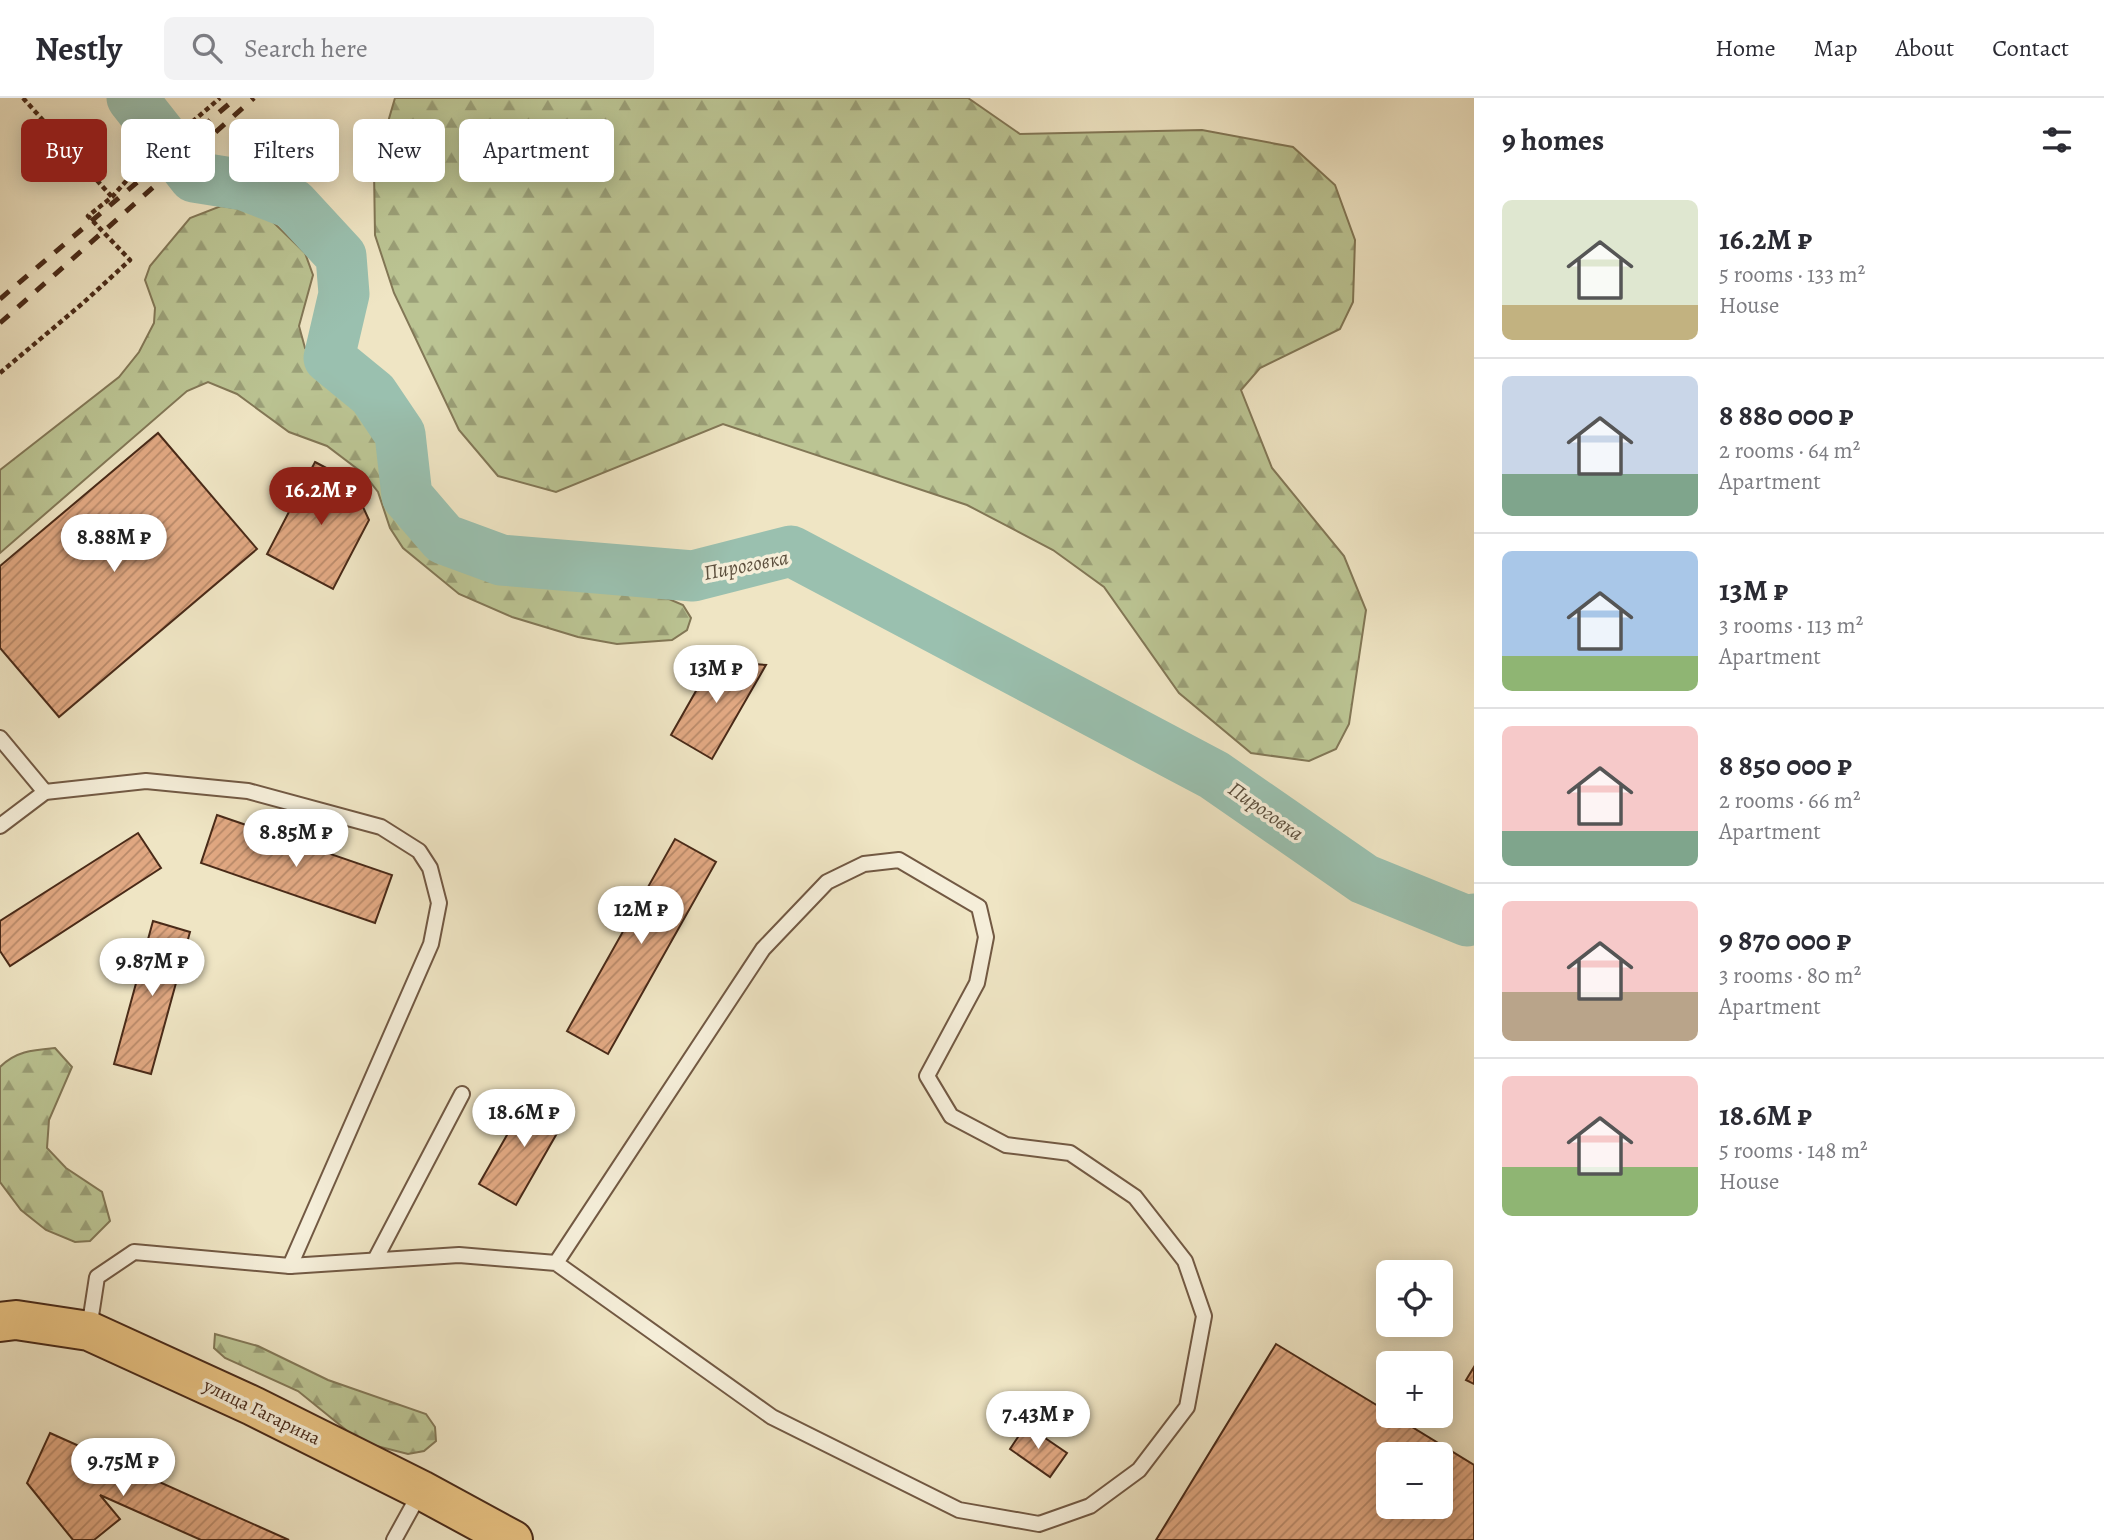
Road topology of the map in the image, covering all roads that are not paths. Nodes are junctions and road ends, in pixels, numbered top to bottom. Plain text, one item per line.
1 (0, 738) edge
2 (45, 792) junction
3 (0, 826) edge
4 (461, 1094) dead end
5 (375, 1260) junction
6 (556, 1263) junction
7 (290, 1266) junction
8 (0, 1322) edge
9 (89, 1331) junction
10 (421, 1490) junction
11 (394, 1540) edge
12 (513, 1540) edge

1 - 2 lane
2 - 3 lane
2 - 7 lane
4 - 5 lane
5 - 6 lane
5 - 7 lane
6 - 6 lane
7 - 9 lane
8 - 9 main road, улица Гагарина
9 - 10 main road, улица Гагарина
10 - 11 lane
10 - 12 main road, улица Гагарина

